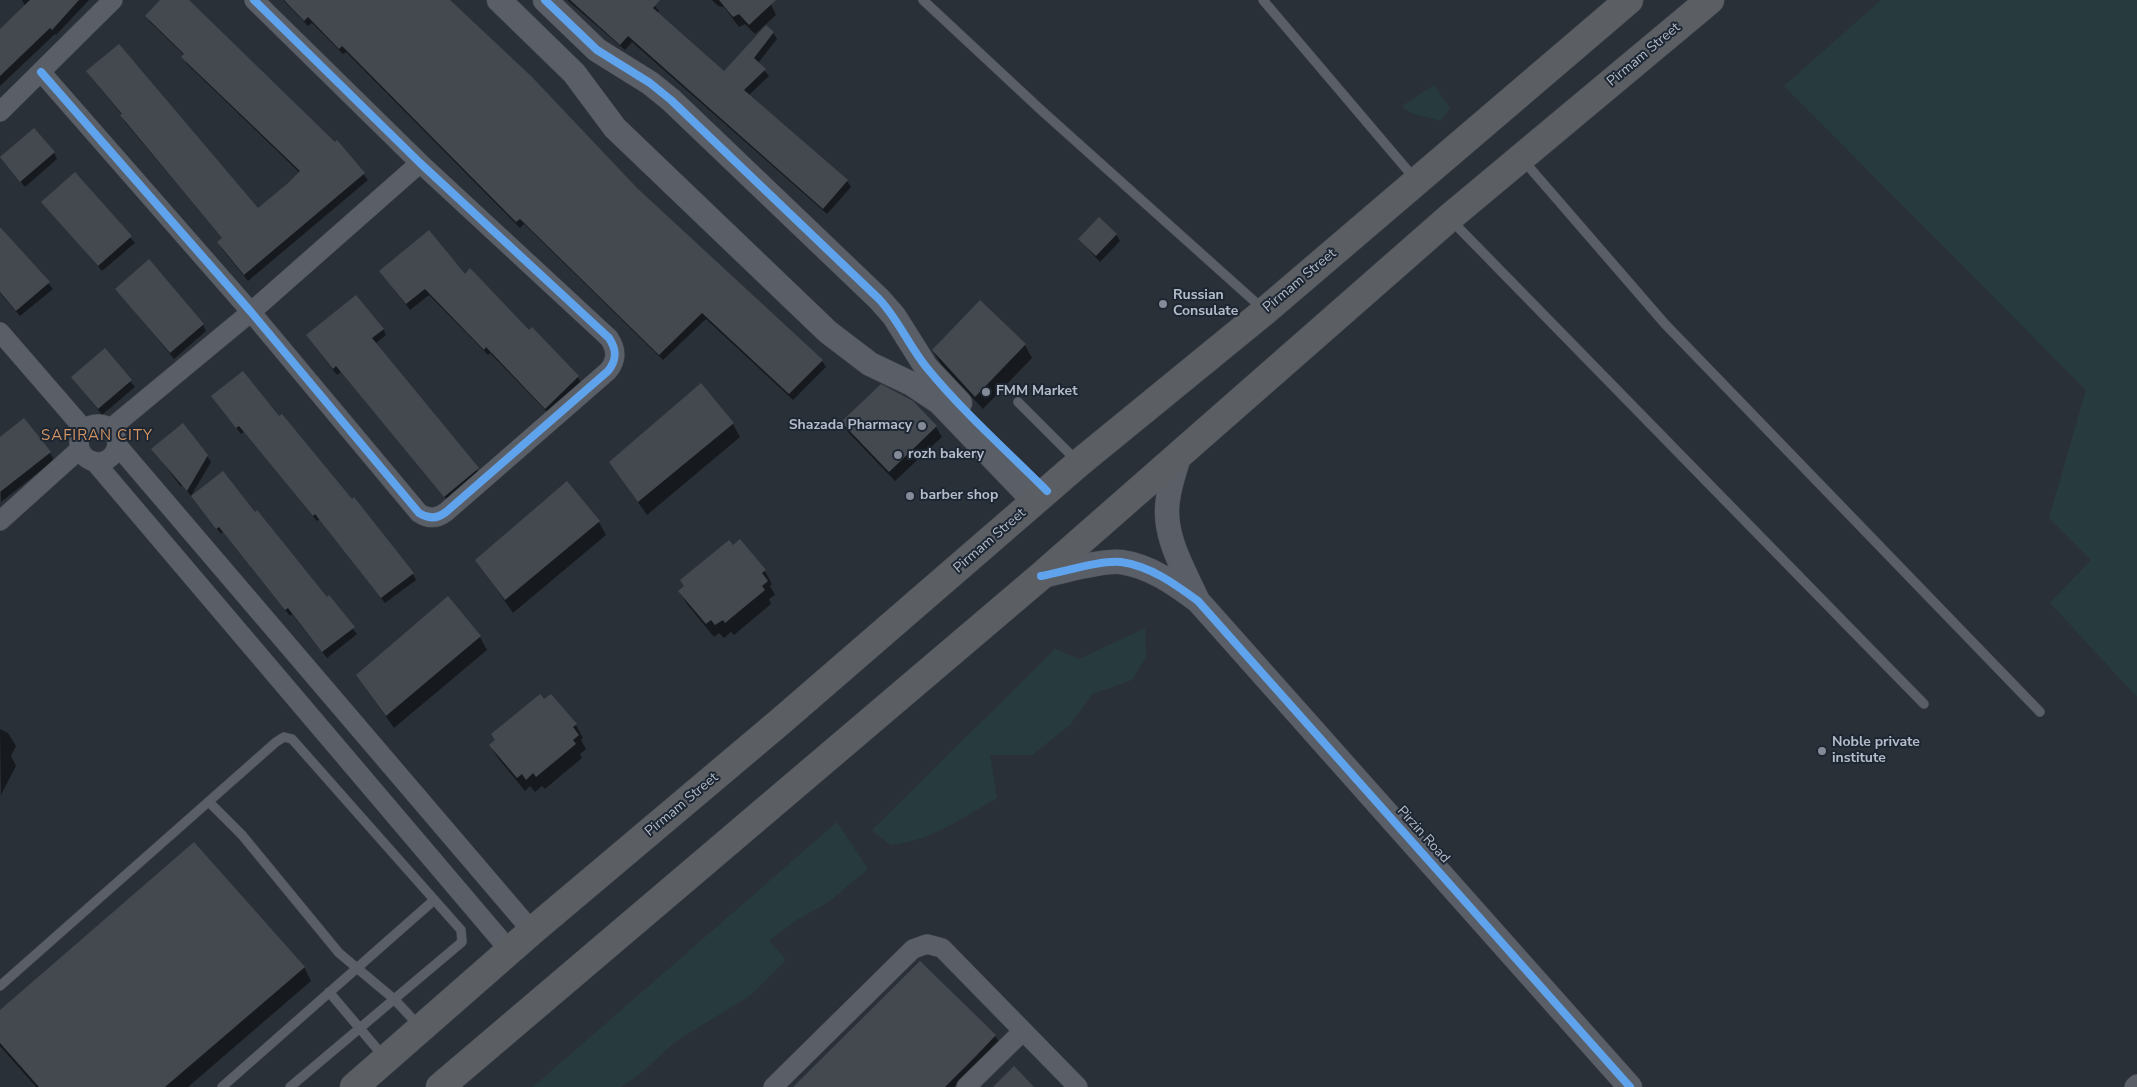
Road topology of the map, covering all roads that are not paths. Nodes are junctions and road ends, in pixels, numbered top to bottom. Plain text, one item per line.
1 (113, 0) edge
2 (254, 0) edge
3 (499, 0) edge
4 (545, 0) edge
5 (923, 0) edge
6 (1263, 0) edge
7 (1629, 0) edge
8 (1710, 0) edge
9 (614, 63) junction
10 (41, 72) junction
11 (589, 92) junction
12 (0, 112) edge
13 (1521, 158) junction
14 (420, 163) junction
15 (1417, 182) junction
16 (1449, 218) junction
17 (1265, 311) junction
18 (251, 312) junction
19 (0, 332) edge
20 (909, 342) junction
21 (883, 371) junction
22 (933, 387) junction
23 (1018, 402) dead end
24 (84, 429) junction
25 (114, 436) junction
26 (1180, 453) junction
27 (87, 455) junction
28 (1079, 463) junction
29 (1041, 496) junction
30 (0, 521) edge
31 (1041, 576) junction
32 (1198, 601) junction
33 (298, 657) junction
34 (275, 676) junction
35 (328, 692) junction
36 (1924, 704) dead end
37 (306, 712) junction
38 (2040, 712) dead end
39 (209, 802) junction
40 (433, 901) junction
41 (532, 931) junction
42 (510, 951) junction
43 (357, 968) junction
44 (0, 986) edge
45 (329, 992) junction
46 (394, 999) junction
47 (360, 1028) junction
48 (422, 1029) junction
49 (1023, 1031) junction
50 (386, 1059) junction
51 (2137, 1084) edge
52 (222, 1087) edge
53 (290, 1087) edge
54 (354, 1087) edge
55 (440, 1087) edge
56 (773, 1087) edge
57 (966, 1087) edge
58 (1078, 1087) edge
59 (1630, 1087) edge
60 (2134, 1087) edge

1 - 10 street
2 - 14 street
3 - 11 street
4 - 9 street
5 - 17 lane
6 - 15 lane
7 - 15 highway, Pirmam Street
8 - 13 highway, Pirmam Street
9 - 11 street
9 - 20 street
10 - 12 street
10 - 18 street
11 - 21 street
13 - 16 highway, Pirmam Street
13 - 38 lane
14 - 18 street
14 - 18 street
15 - 17 highway, Pirmam Street
16 - 26 highway, Pirmam Street
16 - 36 lane
17 - 28 highway, Pirmam Street
18 - 25 street
19 - 24 street
20 - 21 street
20 - 22 street
21 - 22 street
22 - 29 street
23 - 28 lane
24 - 25 street
24 - 27 street
25 - 27 street
25 - 33 street
26 - 31 highway, Pirmam Street
26 - 32 street
27 - 30 street
27 - 34 street
28 - 29 highway, Pirmam Street
29 - 41 highway, Pirmam Street
31 - 32 street
31 - 55 highway, Pirmam Street
32 - 59 street, Pirzin Road
33 - 34 street
33 - 35 street
34 - 37 street
35 - 37 street
35 - 41 street
37 - 42 street
39 - 40 lane
39 - 43 lane
39 - 44 lane
40 - 43 lane
40 - 46 lane
41 - 42 highway, Pirmam Street
42 - 48 highway, Pirmam Street
43 - 45 lane
43 - 46 lane
45 - 47 lane
45 - 52 lane
46 - 47 lane
46 - 48 lane
47 - 50 lane
47 - 53 lane
48 - 50 highway, Pirmam Street
49 - 56 street
49 - 57 street
49 - 58 street
50 - 54 highway, Pirmam Street
51 - 60 street

